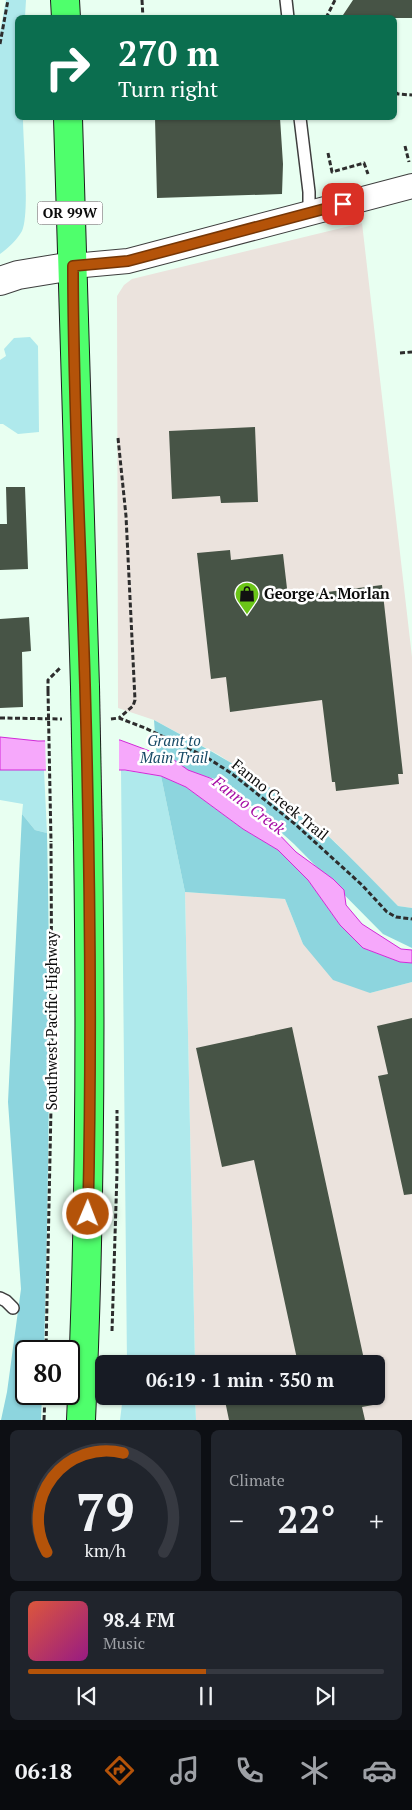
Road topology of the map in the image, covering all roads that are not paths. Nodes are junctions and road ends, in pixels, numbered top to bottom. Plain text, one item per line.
1 (65, 0) edge
2 (286, 0) edge
3 (66, 15) edge
4 (288, 15) edge
5 (68, 120) edge
6 (300, 120) edge
7 (411, 175) edge
8 (309, 213) junction
9 (73, 266) junction
10 (0, 281) edge
11 (0, 1298) edge
12 (12, 1308) dead end
13 (81, 1420) edge

1 - 3 highway
2 - 4 lane
5 - 9 highway, OR 99W
6 - 8 lane
7 - 8 street
8 - 9 street
9 - 10 street
9 - 13 highway, OR 99W, bridge
11 - 12 lane

